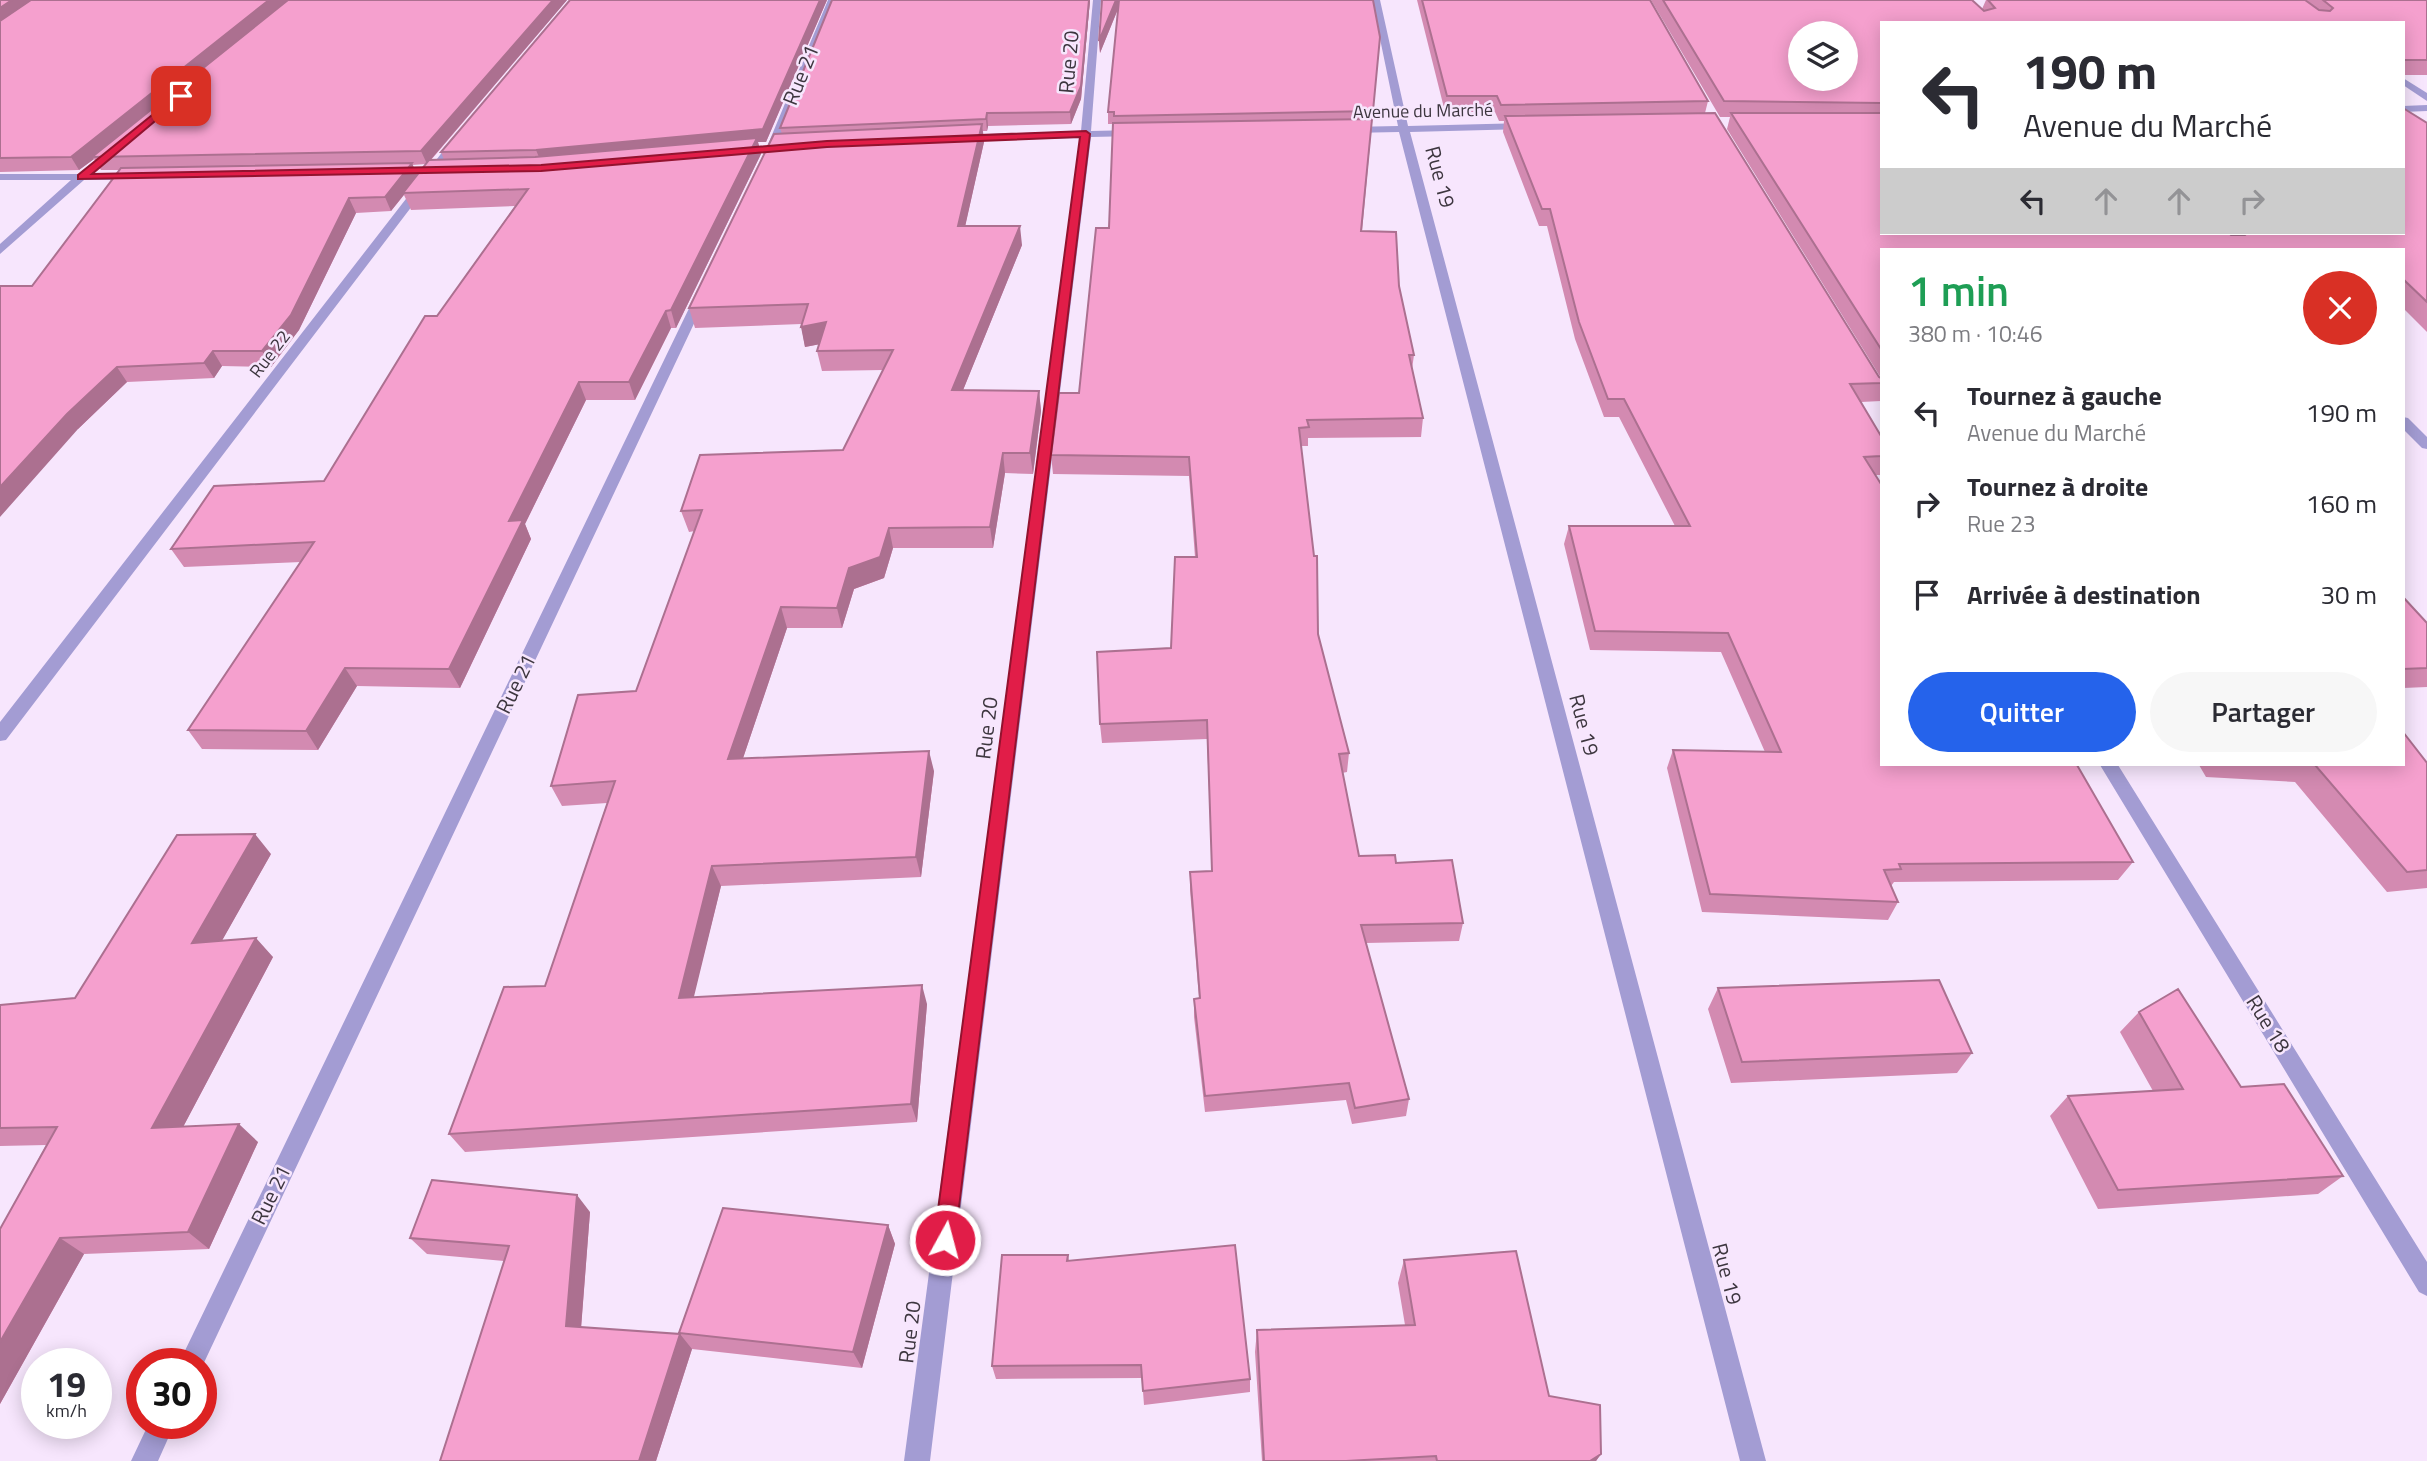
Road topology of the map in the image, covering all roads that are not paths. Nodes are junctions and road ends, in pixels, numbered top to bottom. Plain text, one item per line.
1 (832, 0) edge
2 (1097, 0) edge
3 (1376, 0) edge
4 (2405, 82) edge
5 (2427, 98) edge
6 (2427, 108) edge
7 (2405, 109) edge
8 (1536, 126) edge
9 (468, 127) edge
10 (1339, 130) edge
11 (1404, 130) junction
12 (1153, 132) edge
13 (1086, 134) junction
14 (951, 138) edge
15 (92, 169) edge
16 (760, 173) edge
17 (0, 177) edge
18 (82, 177) junction
19 (150, 177) edge
20 (0, 250) edge
21 (706, 285) edge
22 (2405, 423) edge
23 (2427, 445) edge
24 (0, 735) edge
25 (2110, 766) edge
26 (2427, 1284) edge
27 (198, 1348) edge
28 (154, 1439) edge
29 (144, 1461) edge
30 (917, 1461) edge
31 (1753, 1461) edge

1 - 16 street, Rue 21
2 - 13 street, Rue 20
3 - 11 street, Rue 19
4 - 5 street
6 - 7 street
8 - 11 street, Avenue du Marché
9 - 24 street, Rue 22
10 - 11 street, Avenue du Marché
11 - 31 street, Rue 19
12 - 13 street
13 - 14 street
13 - 30 street, Rue 20
15 - 18 street
17 - 18 street
18 - 19 street
18 - 20 street
21 - 27 street, Rue 21
22 - 23 street
25 - 26 street, Rue 18
28 - 29 street

